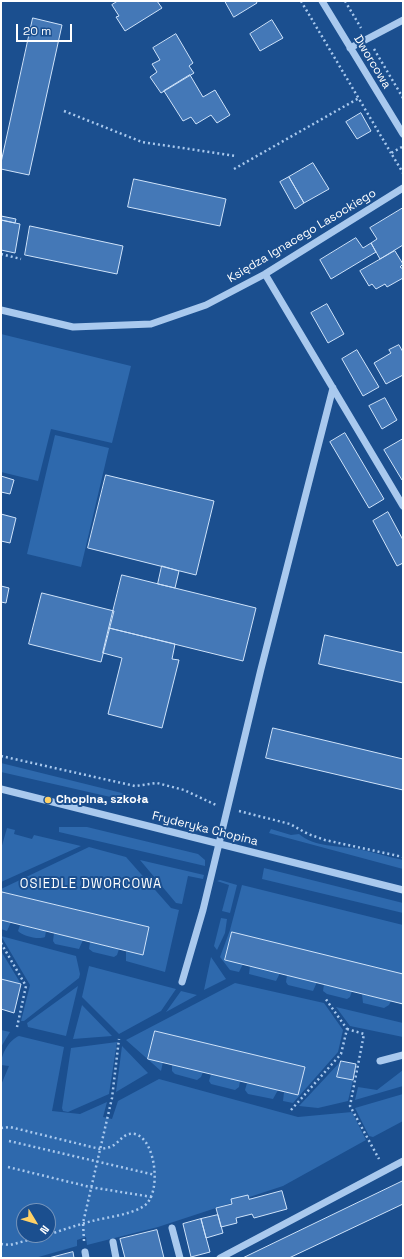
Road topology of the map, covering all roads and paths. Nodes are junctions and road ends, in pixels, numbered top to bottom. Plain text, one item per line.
1 (301, 1) edge
2 (322, 1) edge
3 (403, 20) edge
4 (350, 48) junction
5 (358, 98) junction
6 (64, 111) dead end
7 (403, 134) edge
8 (403, 146) edge
9 (391, 153) junction
10 (236, 156) dead end
11 (234, 169) dead end
12 (403, 173) edge
13 (403, 188) edge
14 (1, 254) edge
15 (21, 259) dead end
16 (265, 274) junction
17 (1, 310) edge
18 (333, 388) junction
19 (403, 506) edge
20 (1, 756) edge
21 (1, 789) edge
22 (228, 808) junction
23 (219, 845) junction
24 (403, 857) edge
25 (403, 890) edge
26 (1, 943) edge
27 (182, 982) dead end
28 (325, 998) dead end
29 (17, 1027) dead end
30 (347, 1029) junction
31 (119, 1039) dead end
32 (403, 1055) edge
33 (380, 1062) dead end
34 (291, 1110) dead end
35 (1, 1128) edge
36 (9, 1141) dead end
37 (100, 1149) junction
38 (403, 1161) edge
39 (96, 1162) junction
40 (8, 1167) dead end
41 (385, 1170) junction
42 (155, 1175) junction
43 (90, 1187) junction
44 (152, 1197) junction
45 (83, 1223) junction
46 (172, 1228) dead end
47 (56, 1232) edge
48 (113, 1242) dead end
49 (20, 1243) edge
50 (1, 1244) edge
51 (86, 1255) edge
52 (116, 1258) edge
53 (180, 1258) edge
54 (220, 1258) edge

1 - 5 path
2 - 4 street, Dworcowa
3 - 4 street
4 - 7 street, Dworcowa
5 - 9 path
5 - 11 path
6 - 10 path
8 - 9 path
9 - 12 path
13 - 16 street, Księdza Ignacego Lasockiego
14 - 15 path
16 - 17 street, Księdza Ignacego Lasockiego
16 - 18 street
18 - 19 street
18 - 22 street
20 - 22 path
21 - 23 street, Fryderyka Chopina
22 - 23 street
22 - 24 path
23 - 25 street, Fryderyka Chopina
23 - 27 street
26 - 29 path
28 - 30 path
30 - 34 path
30 - 41 path
31 - 37 path
32 - 33 street
35 - 37 path
36 - 39 path
37 - 39 path
37 - 42 path
38 - 41 street
39 - 42 path
39 - 43 path
40 - 43 path
41 - 54 street
42 - 44 path
43 - 44 path
43 - 45 path
44 - 45 path
45 - 47 path
45 - 51 path
46 - 53 street
48 - 52 street
49 - 50 path

